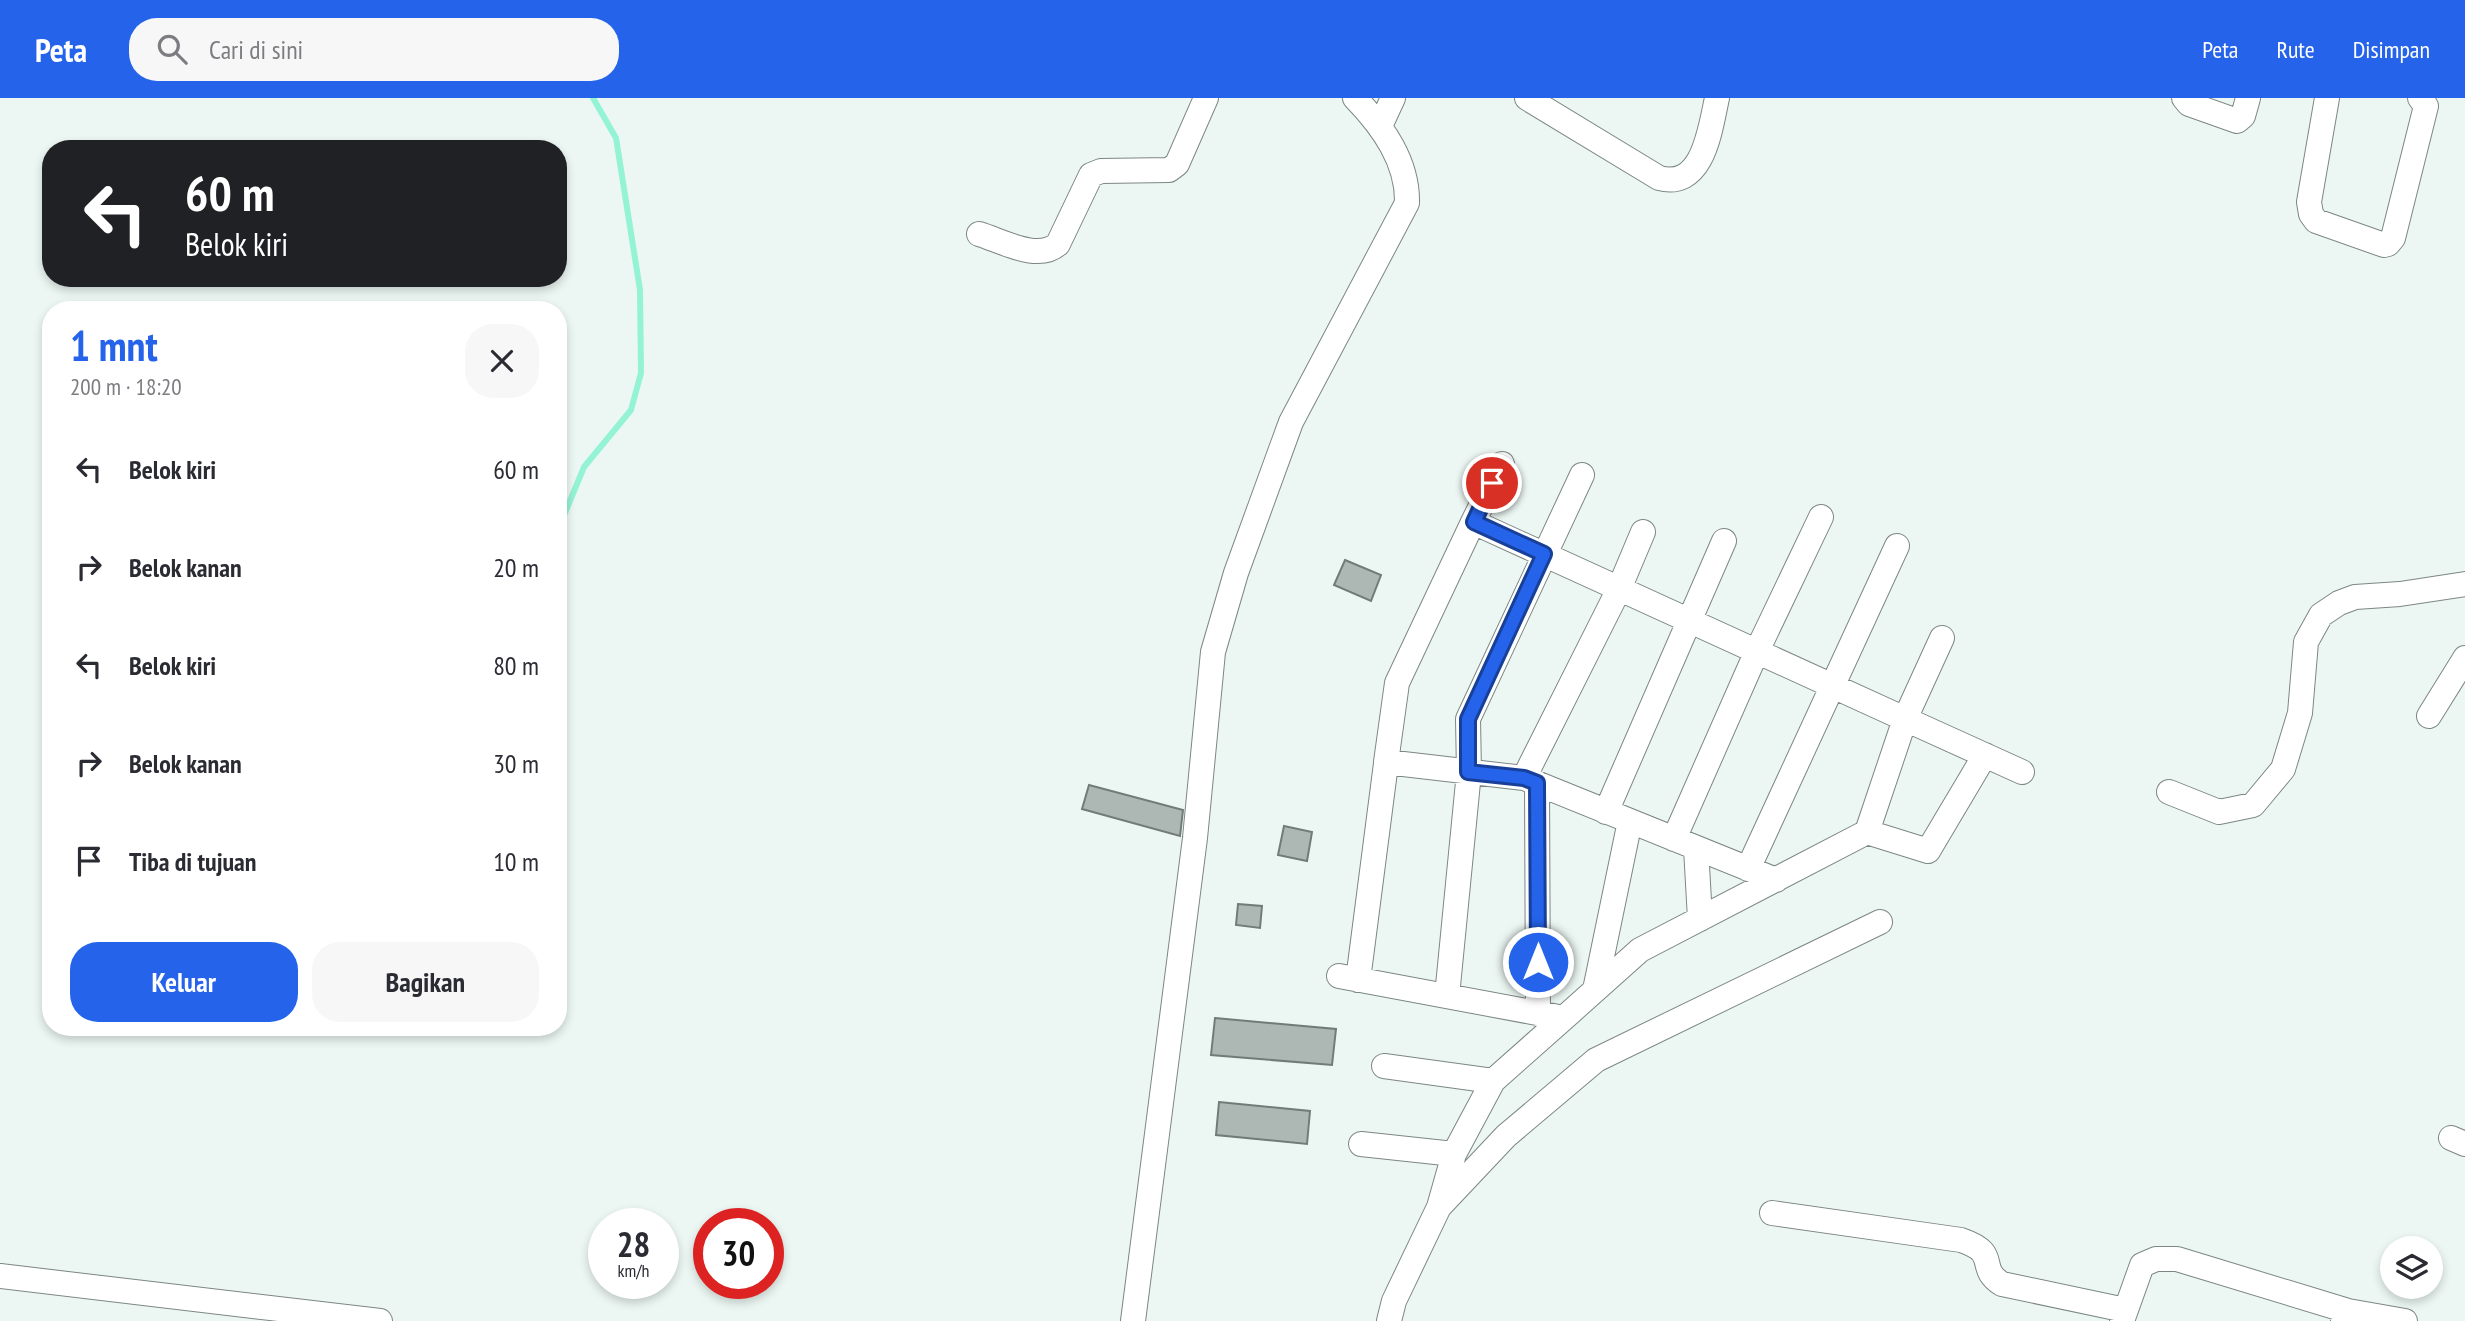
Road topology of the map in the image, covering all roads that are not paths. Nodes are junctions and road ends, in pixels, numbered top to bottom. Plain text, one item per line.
1 (1206, 98) edge
2 (1355, 98) edge
3 (1394, 98) edge
4 (1527, 98) edge
5 (1717, 98) edge
6 (2184, 98) edge
7 (2248, 98) edge
8 (2327, 98) edge
9 (2420, 98) edge
10 (1381, 124) junction
11 (979, 234) dead end
12 (1502, 464) dead end
13 (1582, 475) dead end
14 (1821, 517) dead end
15 (1474, 522) junction
16 (1643, 531) dead end
17 (1724, 541) dead end
18 (1897, 546) dead end
19 (1544, 554) junction
20 (2465, 584) edge
21 (1619, 589) junction
22 (1688, 620) junction
23 (1942, 638) dead end
24 (1757, 651) junction
25 (2465, 658) edge
26 (1832, 685) junction
27 (1393, 713) dead end
28 (2429, 716) dead end
29 (1905, 719) junction
30 (1985, 755) junction
31 (1386, 762) junction
32 (1468, 772) junction
33 (2022, 772) dead end
34 (1530, 781) junction
35 (2169, 792) dead end
36 (1606, 812) junction
37 (1630, 821) junction
38 (1867, 832) junction
39 (1685, 843) junction
40 (1748, 869) junction
41 (1776, 880) junction
42 (1700, 919) junction
43 (1880, 922) dead end
44 (1595, 990) junction
45 (1447, 996) junction
46 (1538, 1014) junction
47 (1563, 1018) junction
48 (1384, 1066) dead end
49 (1493, 1081) junction
50 (1361, 1144) dead end
51 (1454, 1154) junction
52 (1438, 1208) junction
53 (1772, 1213) dead end
54 (0, 1276) edge
55 (2124, 1315) edge
56 (2345, 1316) edge
57 (380, 1321) edge
58 (1133, 1321) edge
59 (1389, 1321) edge
60 (2405, 1321) edge

1 - 11 street
2 - 10 street
3 - 10 street
4 - 5 street
6 - 7 street
8 - 9 street
10 - 58 street
12 - 15 street
13 - 19 street
14 - 24 street
15 - 19 street
15 - 31 street
16 - 21 street
17 - 22 street
18 - 26 street
19 - 21 street
19 - 32 street
20 - 35 street
21 - 22 street
21 - 34 street
22 - 24 street
22 - 36 street
23 - 29 street
24 - 26 street
24 - 39 street
25 - 28 street
26 - 29 street
26 - 40 street
27 - 31 street
29 - 30 street
29 - 38 street
30 - 33 street
30 - 38 street
31 - 32 street
31 - 45 street
32 - 34 street
32 - 45 street
34 - 36 street
34 - 46 street
36 - 37 street
37 - 39 street
37 - 44 street
38 - 41 street
39 - 40 street
39 - 42 street
40 - 41 street
41 - 42 street
42 - 44 street
43 - 52 street
44 - 47 street
45 - 46 street
46 - 47 street
47 - 49 street
48 - 49 street
49 - 51 street
50 - 51 street
51 - 52 street
52 - 59 street
53 - 55 street
54 - 57 street
55 - 56 street
56 - 60 street

